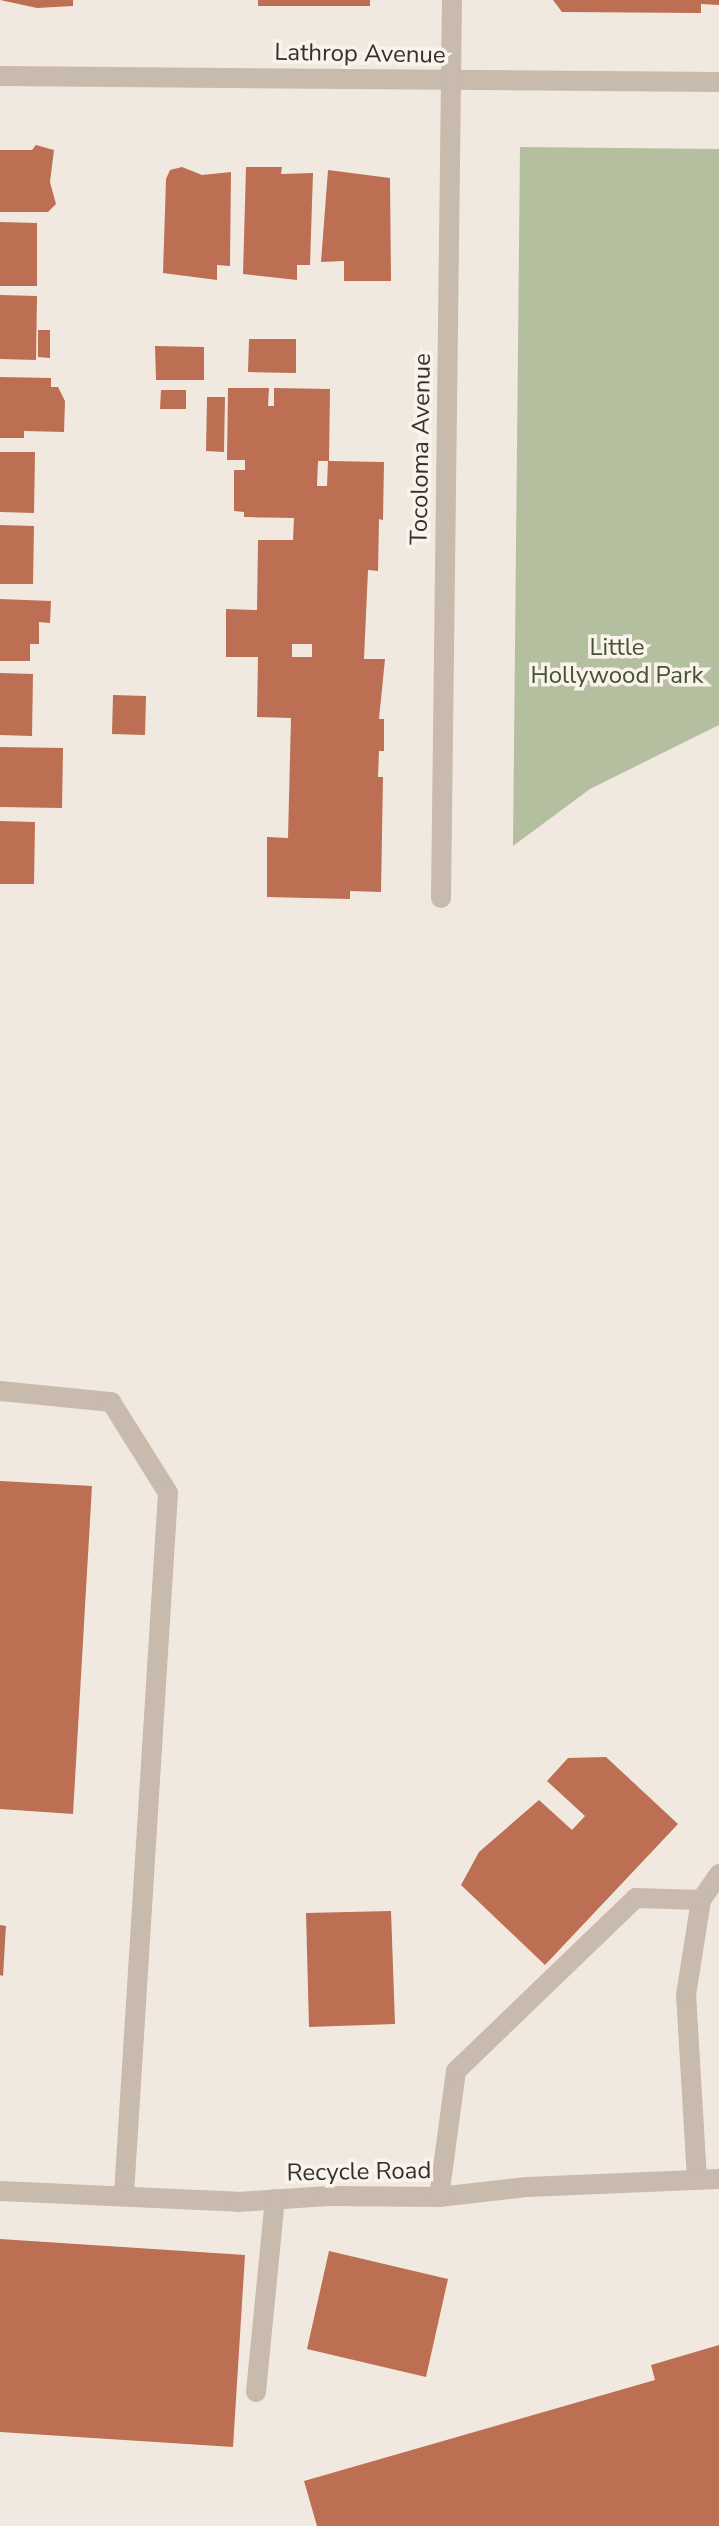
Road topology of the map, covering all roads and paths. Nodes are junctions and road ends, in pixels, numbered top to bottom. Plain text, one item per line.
1 (452, 0) edge
2 (0, 76) edge
3 (451, 81) junction
4 (719, 82) edge
5 (441, 898) dead end
6 (0, 1391) edge
7 (719, 1874) edge
8 (701, 1900) junction
9 (697, 2179) junction
10 (719, 2179) edge
11 (0, 2191) edge
12 (124, 2195) junction
13 (439, 2197) junction
14 (275, 2199) junction
15 (256, 2392) dead end

1 - 3 street, Tocoloma Avenue
2 - 3 street, Lathrop Avenue
3 - 4 street, Lathrop Avenue
3 - 5 street, Tocoloma Avenue
6 - 12 street
7 - 8 street
8 - 9 street
8 - 13 street
9 - 10 street, Recycle Road
9 - 13 street, Recycle Road
11 - 12 street, Recycle Road
12 - 14 street, Recycle Road
13 - 14 street, Recycle Road
14 - 15 street

